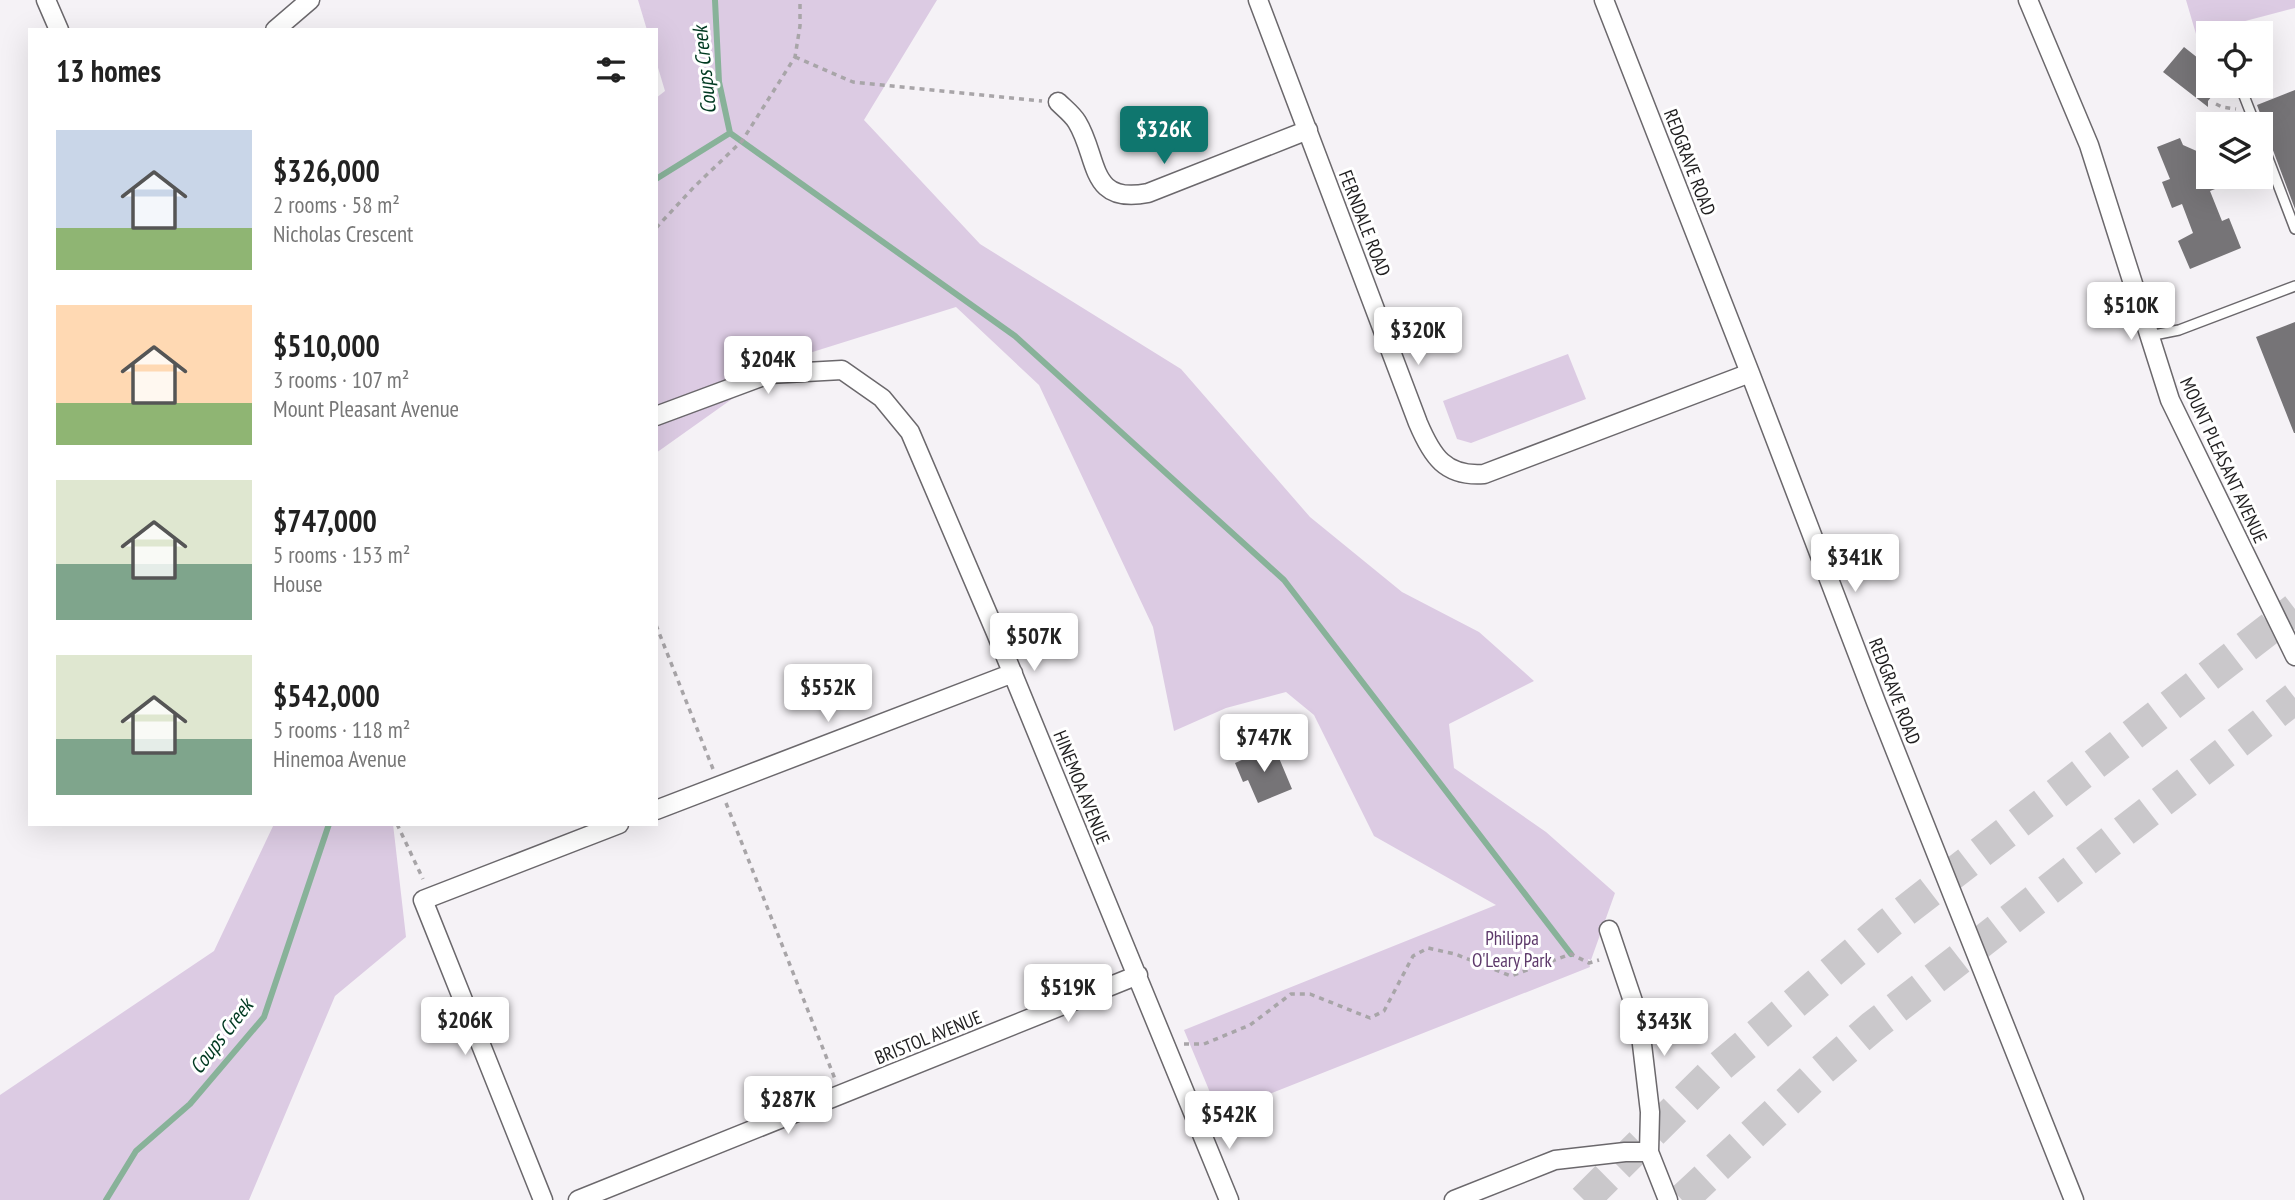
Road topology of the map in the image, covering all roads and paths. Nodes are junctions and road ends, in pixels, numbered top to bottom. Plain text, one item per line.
1 (46, 0) edge
2 (310, 0) edge
3 (800, 0) edge
4 (1258, 0) edge
5 (1604, 0) edge
6 (2028, 0) edge
7 (58, 28) edge
8 (277, 28) edge
9 (795, 57) junction
10 (1058, 102) joint
11 (1308, 130) junction
12 (2273, 171) edge
13 (658, 227) edge
14 (2295, 229) edge
15 (2295, 286) edge
16 (2149, 336) junction
17 (1751, 373) junction
18 (658, 415) edge
19 (658, 630) edge
20 (2295, 656) edge
21 (1013, 673) junction
22 (720, 786) junction
23 (658, 809) edge
24 (398, 826) edge
25 (614, 826) edge
26 (423, 900) junction
27 (1609, 930) dead end
28 (1617, 953) junction
29 (1138, 975) junction
30 (1165, 1044) junction
31 (841, 1094) junction
32 (1649, 1152) junction
33 (543, 1200) edge
34 (578, 1200) edge
35 (1229, 1200) edge
36 (1454, 1200) edge
37 (1668, 1200) edge
38 (2074, 1200) edge

1 - 7 street
2 - 8 street
3 - 9 path
4 - 11 street, FERNDALE ROAD
5 - 17 street, REDGRAVE ROAD
6 - 16 street, MOUNT PLEASANT AVENUE
9 - 10 path
9 - 13 path
10 - 11 street
11 - 17 street, FERNDALE ROAD
12 - 14 lane
15 - 16 lane
16 - 20 street, MOUNT PLEASANT AVENUE
17 - 38 street, REDGRAVE ROAD
18 - 21 street, HINEMOA AVENUE
19 - 22 path
21 - 22 street
21 - 29 street, HINEMOA AVENUE
22 - 23 street
22 - 31 path
24 - 26 path
25 - 26 street
26 - 33 street
27 - 28 street
28 - 30 path
28 - 32 street
29 - 30 street, HINEMOA AVENUE
29 - 31 street, BRISTOL AVENUE
30 - 35 street, HINEMOA AVENUE
31 - 34 street, BRISTOL AVENUE
32 - 36 street
32 - 37 street

